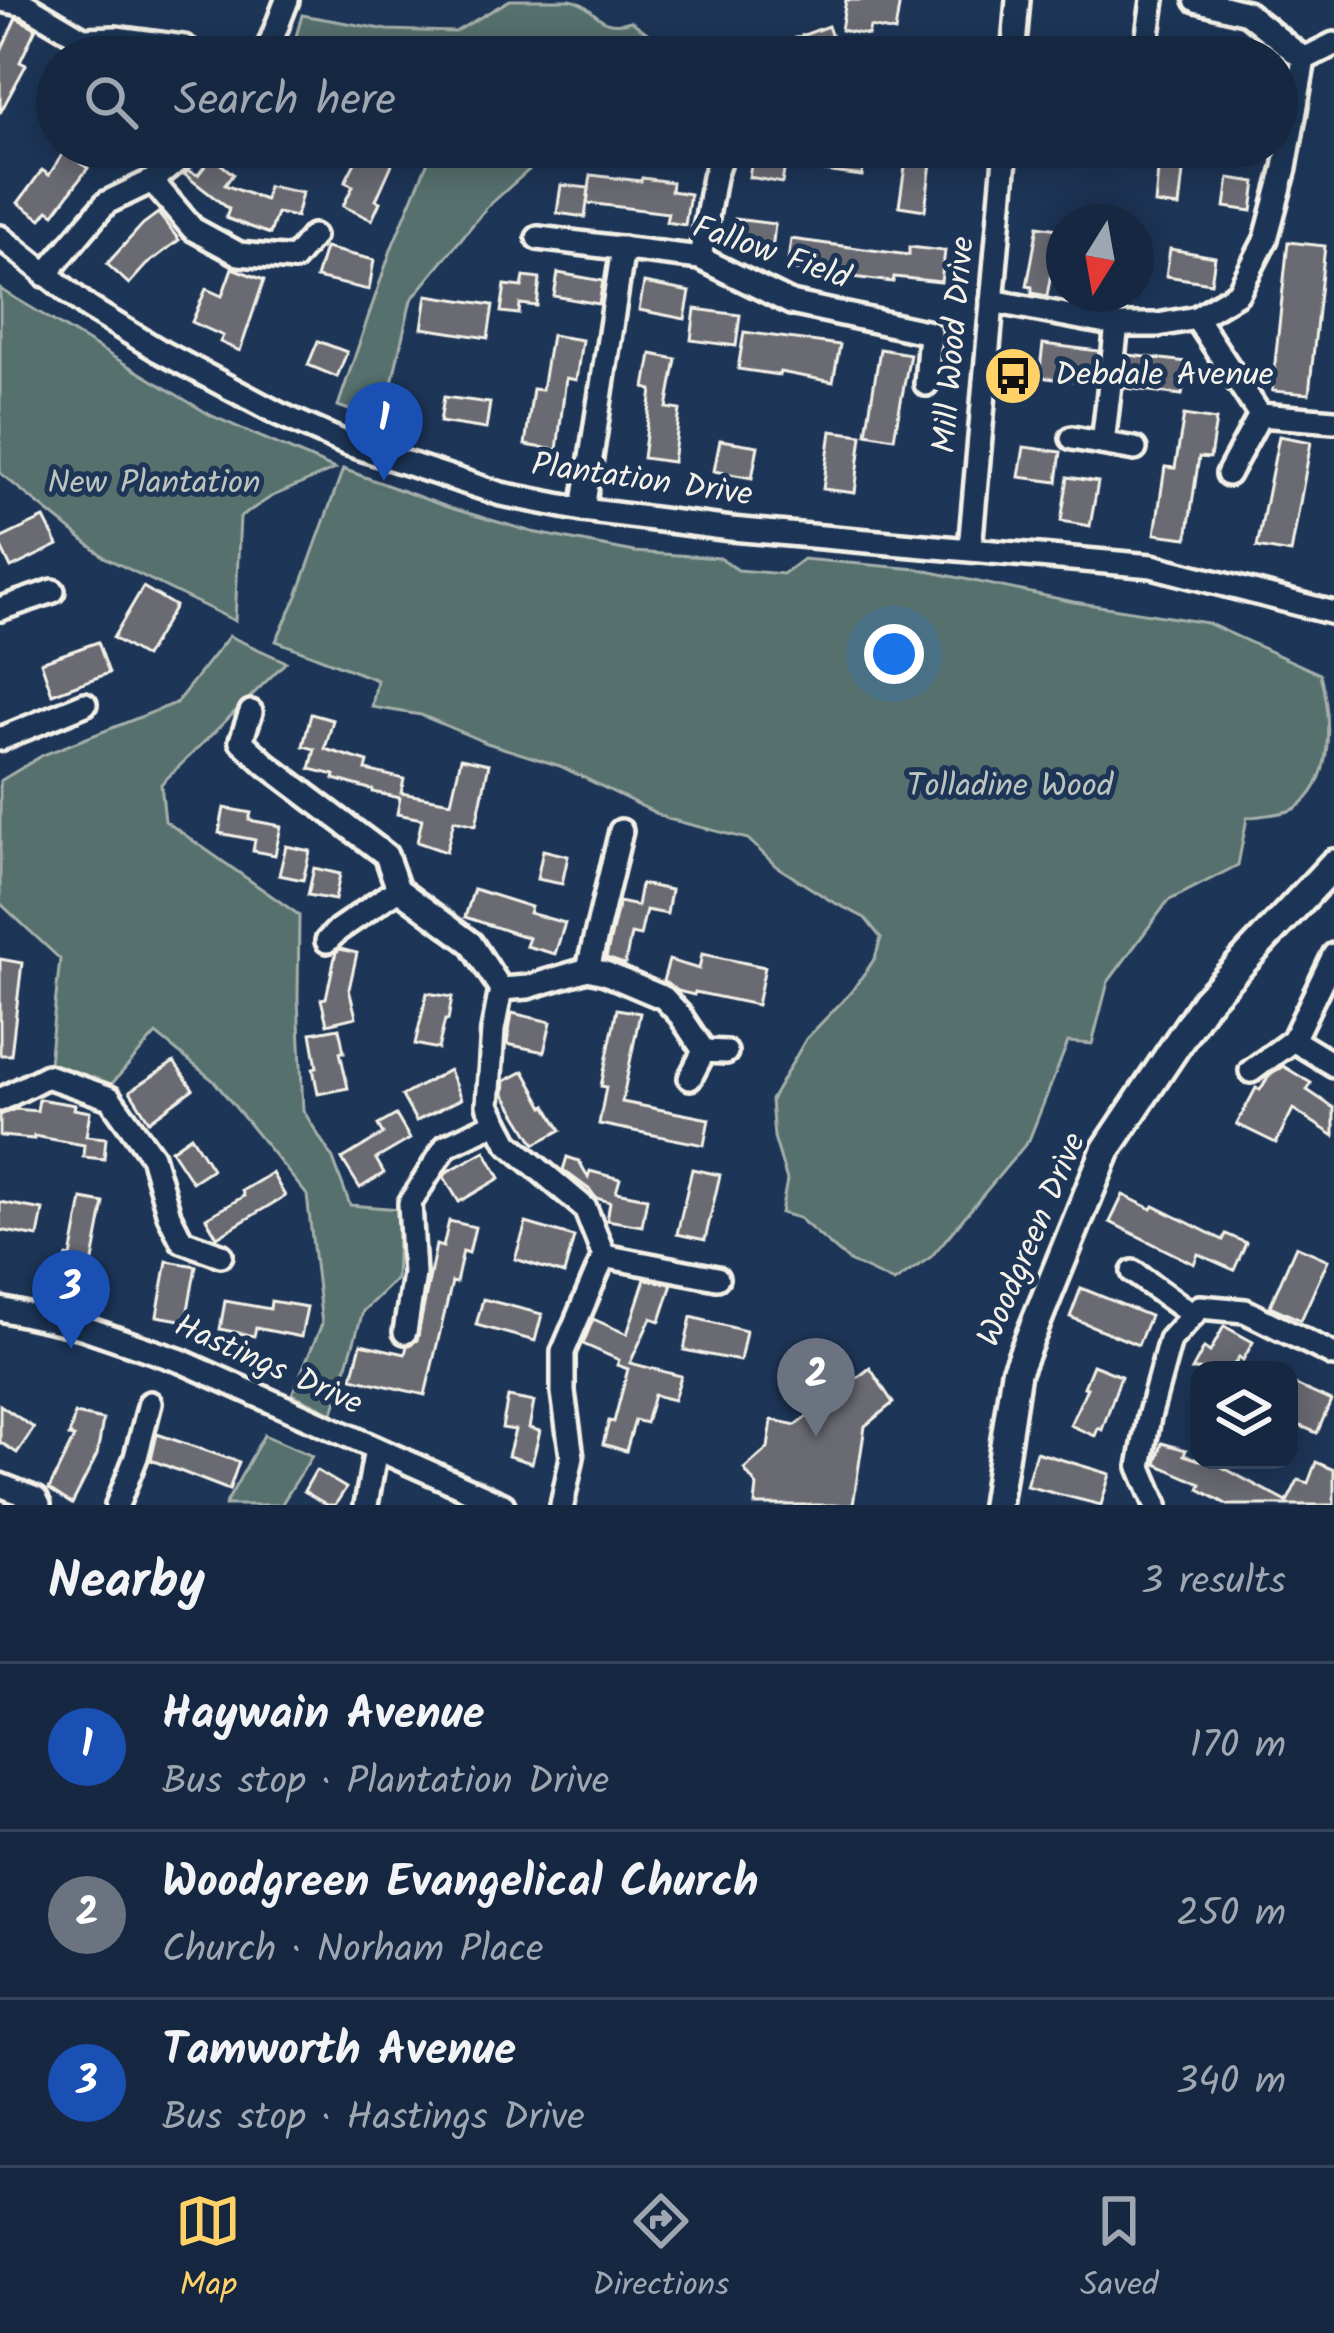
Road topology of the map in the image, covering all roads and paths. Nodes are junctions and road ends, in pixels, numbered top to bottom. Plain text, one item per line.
1 (1, 0) edge
2 (287, 0) edge
3 (1018, 0) edge
4 (1153, 0) edge
5 (1196, 0) edge
6 (76, 36) edge
7 (273, 36) edge
8 (1015, 36) edge
9 (1148, 36) edge
10 (1276, 36) edge
11 (1334, 44) edge
12 (1298, 54) edge
13 (1304, 59) junction
14 (1298, 80) edge
15 (168, 168) edge
16 (717, 168) edge
17 (1004, 168) edge
18 (1285, 168) edge
19 (152, 181) junction
20 (313, 236) dead end
21 (0, 237) edge
22 (538, 238) dead end
23 (623, 248) junction
24 (700, 258) junction
25 (45, 275) junction
26 (992, 301) junction
27 (1196, 318) junction
28 (1117, 325) junction
29 (926, 384) dead end
30 (1260, 415) junction
31 (1334, 421) edge
32 (1072, 438) dead end
33 (1103, 442) junction
34 (1136, 448) dead end
35 (1228, 474) dead end
36 (583, 510) junction
37 (970, 549) junction
38 (52, 591) dead end
39 (0, 608) edge
40 (1334, 613) edge
41 (85, 704) dead end
42 (251, 712) dead end
43 (0, 739) edge
44 (621, 832) dead end
45 (1334, 863) edge
46 (398, 889) junction
47 (327, 941) dead end
48 (1334, 955) edge
49 (587, 969) junction
50 (501, 989) junction
51 (1293, 1040) junction
52 (1334, 1065) edge
53 (1251, 1071) dead end
54 (690, 1078) dead end
55 (0, 1100) edge
56 (497, 1122) junction
57 (221, 1255) dead end
58 (604, 1256) junction
59 (1133, 1272) dead end
60 (717, 1277) dead end
61 (0, 1309) edge
62 (1193, 1315) junction
63 (405, 1332) dead end
64 (1334, 1354) edge
65 (150, 1403) dead end
66 (376, 1449) junction
67 (0, 1484) edge
68 (39, 1505) edge
69 (117, 1505) edge
70 (366, 1505) edge
71 (503, 1505) edge
72 (562, 1505) edge
73 (996, 1505) edge
74 (1156, 1505) edge

1 - 6 street
2 - 7 street
3 - 8 street
4 - 9 street
5 - 10 street
11 - 13 street
12 - 13 street
13 - 14 street
15 - 19 street
16 - 24 street
17 - 26 street, Mill Wood Drive
18 - 27 street
19 - 20 street
19 - 25 street
21 - 25 street, Plantation Drive
22 - 23 street, Fallow Field
23 - 24 street, Fallow Field
23 - 36 street
24 - 29 street, Fallow Field
25 - 36 street, Plantation Drive
26 - 28 street
26 - 37 street, Mill Wood Drive
27 - 28 street
27 - 30 street
28 - 33 street
30 - 31 street
30 - 35 street
32 - 33 street
33 - 34 street
36 - 37 street, Plantation Drive
37 - 40 street, Plantation Drive
38 - 39 street
41 - 43 street
42 - 46 street
44 - 49 street
45 - 73 main road, Woodgreen Drive
46 - 47 street
46 - 50 street
48 - 51 street
49 - 50 street
49 - 54 street
50 - 56 street
51 - 52 street
51 - 53 street
55 - 57 street
56 - 58 street
56 - 63 street
58 - 60 street
58 - 72 street
59 - 62 street
61 - 66 street, Hastings Drive
62 - 64 street
62 - 74 street
65 - 69 street
66 - 70 street
66 - 71 street, Hastings Drive
67 - 68 street

